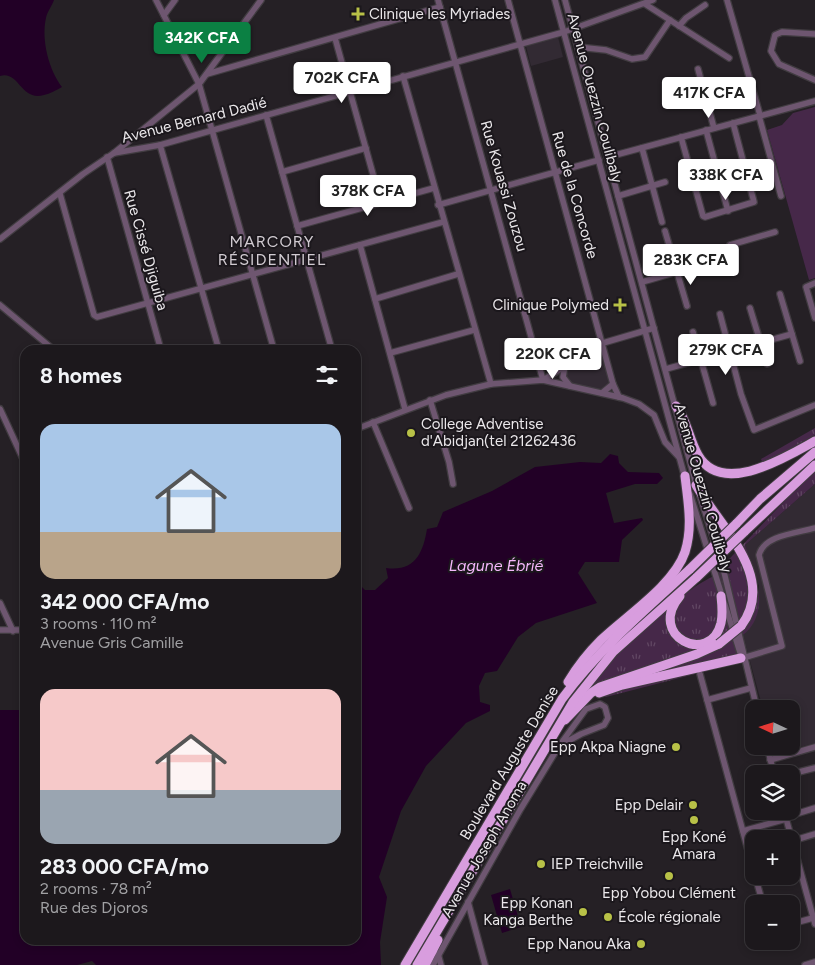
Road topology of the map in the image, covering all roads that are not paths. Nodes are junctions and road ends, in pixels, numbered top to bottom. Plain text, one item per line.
1 (156, 0) edge
2 (175, 0) edge
3 (261, 0) edge
4 (438, 0) edge
5 (508, 0) edge
6 (555, 0) edge
7 (564, 0) edge
8 (653, 0) edge
9 (727, 0) edge
10 (645, 4) junction
11 (705, 5) dead end
12 (440, 7) junction
13 (164, 15) junction
14 (670, 20) junction
15 (679, 26) junction
16 (573, 29) junction
17 (564, 32) junction
18 (815, 34) edge
19 (335, 38) junction
20 (520, 44) junction
21 (578, 47) junction
22 (729, 58) dead end
23 (456, 62) junction
24 (698, 69) dead end
25 (207, 74) junction
26 (403, 76) junction
27 (815, 80) edge
28 (199, 84) junction
29 (350, 91) junction
30 (815, 100) edge
31 (266, 114) junction
32 (760, 116) junction
33 (733, 123) junction
34 (714, 128) junction
35 (212, 129) junction
36 (706, 130) junction
37 (681, 137) junction
38 (160, 145) junction
39 (366, 148) junction
40 (642, 148) junction
41 (114, 153) junction
42 (107, 157) junction
43 (608, 157) junction
44 (599, 160) junction
45 (282, 172) junction
46 (556, 172) junction
47 (665, 182) dead end
48 (652, 186) junction
49 (434, 188) junction
50 (492, 190) junction
51 (60, 194) junction
52 (618, 196) junction
53 (781, 196) dead end
54 (381, 203) junction
55 (438, 204) junction
56 (728, 211) junction
57 (443, 222) junction
58 (662, 222) dead end
59 (297, 226) junction
60 (664, 231) dead end
61 (775, 232) dead end
62 (0, 239) edge
63 (360, 245) junction
64 (306, 260) junction
65 (676, 272) junction
66 (254, 274) junction
67 (458, 274) junction
68 (642, 282) junction
69 (815, 282) edge
70 (202, 289) junction
71 (780, 294) dead end
72 (375, 299) junction
73 (148, 304) junction
74 (0, 305) edge
75 (687, 306) dead end
76 (750, 308) dead end
77 (720, 314) dead end
78 (815, 318) edge
79 (654, 328) junction
80 (474, 330) junction
81 (645, 331) junction
82 (694, 332) dead end
83 (792, 334) junction
84 (603, 342) junction
85 (761, 344) junction
86 (48, 345) edge
87 (160, 345) edge
88 (218, 345) edge
89 (273, 345) edge
90 (331, 345) edge
91 (730, 352) junction
92 (390, 353) junction
93 (701, 359) junction
94 (800, 361) dead end
95 (767, 364) dead end
96 (565, 366) junction
97 (666, 369) junction
98 (543, 380) junction
99 (490, 384) junction
100 (613, 384) junction
101 (570, 386) junction
102 (602, 393) junction
103 (620, 397) junction
104 (430, 400) junction
105 (713, 402) dead end
106 (815, 405) edge
107 (676, 406) junction
108 (0, 409) edge
109 (405, 409) junction
110 (373, 422) junction
111 (361, 427) edge
112 (815, 441) edge
113 (20, 452) edge
114 (815, 452) edge
115 (679, 457) junction
116 (815, 465) edge
117 (685, 476) junction
118 (453, 484) dead end
119 (696, 485) junction
120 (410, 508) dead end
121 (815, 528) edge
122 (697, 577) junction
123 (721, 596) junction
124 (0, 603) edge
125 (0, 630) edge
126 (20, 630) edge
127 (13, 631) junction
128 (744, 659) junction
129 (700, 674) dead end
130 (751, 688) junction
131 (706, 700) junction
132 (754, 700) edge
133 (578, 707) junction
134 (552, 713) junction
135 (555, 731) junction
136 (559, 746) junction
137 (815, 747) edge
138 (769, 755) edge
139 (770, 760) junction
140 (771, 765) edge
141 (815, 768) edge
142 (800, 772) edge
143 (815, 808) edge
144 (800, 812) edge
145 (774, 820) edge
146 (744, 831) junction
147 (815, 834) edge
148 (745, 835) edge
149 (800, 839) edge
150 (800, 870) edge
151 (464, 888) junction
152 (468, 902) junction
153 (814, 921) edge
154 (800, 923) edge
155 (438, 954) junction
156 (815, 962) edge
157 (405, 965) edge
158 (417, 965) edge
159 (425, 965) edge
160 (433, 965) edge
161 (441, 965) edge
162 (485, 965) edge
163 (805, 965) edge

1 - 13 street
2 - 13 street
3 - 25 street
4 - 12 street, Rue Kouassi Zouzou
5 - 20 street, Rue de la Concorde
6 - 17 street, Avenue Ouezzin Coulibaly
7 - 16 street, Avenue Ouezzin Coulibaly
8 - 10 street, Avenue Bernard Dadié
9 - 32 street
10 - 14 street
10 - 16 street, Avenue Bernard Dadié
11 - 15 street
12 - 19 street
12 - 23 street, Rue Kouassi Zouzou
13 - 28 street
14 - 15 street
14 - 21 street
15 - 22 street
16 - 17 street, Avenue Bernard Dadié
16 - 21 street, Avenue Ouezzin Coulibaly
17 - 20 street, Avenue Bernard Dadié
17 - 44 street, Avenue Ouezzin Coulibaly
18 - 27 street
19 - 25 street
19 - 29 street
20 - 23 street, Avenue Bernard Dadié
20 - 46 street, Rue de la Concorde
21 - 43 street, Avenue Ouezzin Coulibaly
23 - 26 street, Avenue Bernard Dadié
23 - 50 street, Rue Kouassi Zouzou
24 - 34 street
25 - 28 street
26 - 29 street, Avenue Bernard Dadié
26 - 49 street
28 - 35 street
28 - 41 street
29 - 31 street, Avenue Bernard Dadié
29 - 39 street
30 - 32 street
31 - 35 street, Avenue Bernard Dadié
31 - 45 street
32 - 33 street
32 - 53 street
33 - 34 street
33 - 56 street
34 - 36 street
35 - 38 street, Avenue Bernard Dadié
35 - 66 street
36 - 37 street
36 - 56 street
37 - 40 street
37 - 56 street
38 - 41 street, Avenue Bernard Dadié
38 - 70 street
39 - 45 street
39 - 54 street
40 - 43 street
40 - 48 street
41 - 42 street
42 - 51 street
42 - 73 street, Rue Cissé Djiguiba
43 - 52 street, Avenue Ouezzin Coulibaly
44 - 46 street
44 - 81 street, Avenue Ouezzin Coulibaly
45 - 59 street
46 - 50 street
46 - 84 street, Rue de la Concorde
47 - 48 street
48 - 52 street
48 - 58 street
49 - 54 street
49 - 55 street
50 - 55 street
50 - 98 street, Rue Kouassi Zouzou
51 - 62 street
51 - 73 street
52 - 68 street, Avenue Ouezzin Coulibaly
54 - 59 street
55 - 57 street
57 - 63 street
57 - 67 street
59 - 64 street
60 - 65 street
61 - 65 street
63 - 64 street
63 - 72 street
64 - 66 street
64 - 90 street
65 - 68 street
65 - 75 street
66 - 70 street
66 - 89 street
67 - 72 street
67 - 80 street
68 - 79 street, Avenue Ouezzin Coulibaly
69 - 78 street
70 - 73 street
70 - 88 street
71 - 83 street
72 - 92 street
73 - 87 street, Rue Cissé Djiguiba
74 - 86 street
76 - 85 street
77 - 91 street
79 - 81 street
79 - 97 street, Avenue Ouezzin Coulibaly
80 - 92 street
80 - 99 street
81 - 84 street
81 - 115 street, Avenue Ouezzin Coulibaly
82 - 93 street
83 - 85 street
83 - 94 street
84 - 96 street
84 - 100 street, Rue de la Concorde
85 - 91 street
85 - 95 street
91 - 93 street
91 - 106 street
92 - 109 street
93 - 97 street
93 - 105 street
96 - 98 street
96 - 101 street
97 - 107 street, Avenue Ouezzin Coulibaly
98 - 99 street
98 - 101 street
99 - 104 street
100 - 102 street
100 - 103 street, Rue de la Concorde
101 - 102 street
102 - 103 street
103 - 115 street
104 - 109 street
104 - 118 street
107 - 112 highway
107 - 119 street, Avenue Ouezzin Coulibaly
108 - 113 street
109 - 110 street
110 - 111 street
110 - 120 street
114 - 134 highway, Boulevard Auguste Denise, bridge
115 - 117 street, Avenue Ouezzin Coulibaly
116 - 122 highway, Boulevard Auguste Denise, bridge
117 - 123 street, Avenue Ouezzin Coulibaly
117 - 134 highway
119 - 128 street, Avenue Ouezzin Coulibaly
119 - 133 highway, bridge
121 - 128 street
122 - 123 highway
122 - 135 highway, Boulevard Auguste Denise
123 - 128 street, Avenue Ouezzin Coulibaly
124 - 127 street
125 - 127 street
126 - 127 street
128 - 130 street, Avenue Ouezzin Coulibaly
128 - 133 highway
129 - 131 street
130 - 131 street
130 - 132 street, Avenue Ouezzin Coulibaly
131 - 146 street
133 - 135 highway
134 - 157 highway, Boulevard Auguste Denise
135 - 151 highway, Boulevard Auguste Denise
136 - 136 street, Avenue Joseph Anoma
136 - 152 street, Avenue Joseph Anoma
137 - 139 street
138 - 139 street
139 - 140 street
141 - 142 street
143 - 144 street
145 - 146 street
146 - 148 street
147 - 149 street
150 - 153 street
151 - 158 highway, Boulevard Auguste Denise
151 - 159 highway
152 - 155 street, Avenue Joseph Anoma
152 - 162 street
153 - 154 street
155 - 160 street, Avenue Joseph Anoma
155 - 161 street
156 - 163 street

